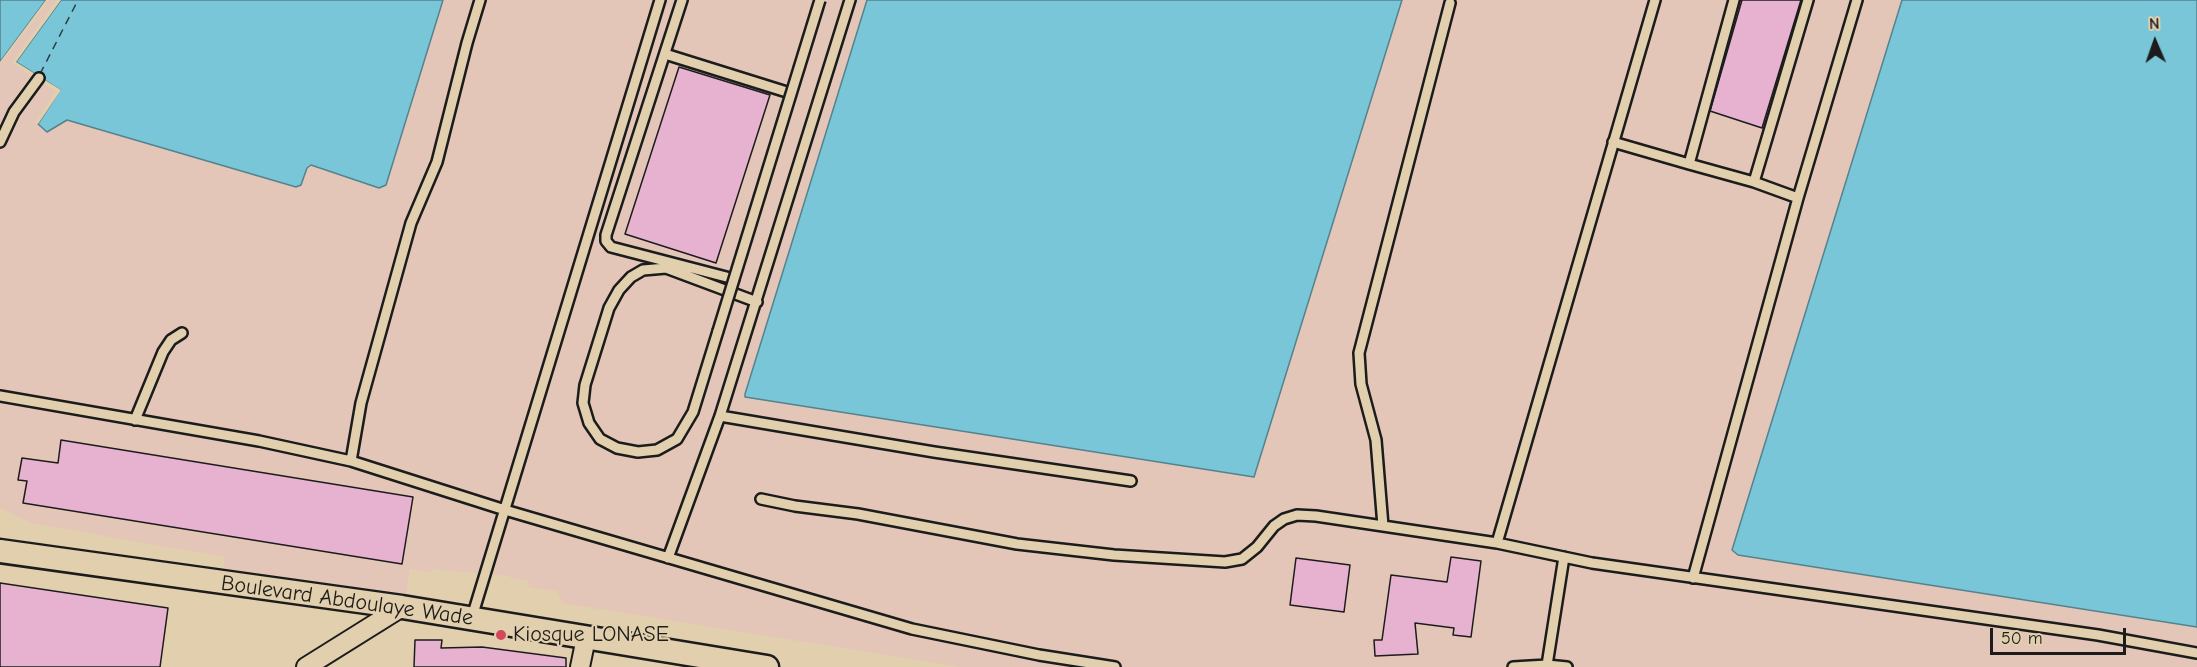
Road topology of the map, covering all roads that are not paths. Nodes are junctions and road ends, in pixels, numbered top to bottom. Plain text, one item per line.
1 (480, 0) edge
2 (660, 0) edge
3 (682, 0) edge
4 (820, 0) edge
5 (850, 0) edge
6 (1655, 0) edge
7 (1734, 0) edge
8 (1808, 0) edge
9 (1857, 0) edge
10 (1450, 3) dead end
11 (665, 54) junction
12 (39, 78) dead end
13 (790, 93) junction
14 (0, 142) edge
15 (1613, 142) junction
16 (1689, 164) junction
17 (1754, 182) junction
18 (1798, 198) junction
19 (734, 279) junction
20 (757, 302) junction
21 (182, 333) dead end
22 (0, 396) edge
23 (720, 416) junction
24 (135, 420) junction
25 (351, 461) junction
26 (1131, 481) dead end
27 (761, 499) dead end
28 (505, 510) junction
29 (1383, 526) junction
30 (1497, 543) junction
31 (3, 550) edge
32 (1564, 557) junction
33 (669, 558) junction
34 (1693, 578) junction
35 (402, 607) junction
36 (471, 619) junction
37 (586, 638) junction
38 (2197, 653) edge
39 (1547, 665) junction
40 (1531, 666) edge
41 (306, 667) edge
42 (580, 667) edge
43 (763, 667) edge
44 (1115, 667) edge
45 (1513, 667) edge
46 (1567, 667) edge

1 - 25 lane
2 - 28 lane
3 - 11 lane
4 - 13 lane, bridge
5 - 20 lane
6 - 15 lane
7 - 16 lane
8 - 17 lane
9 - 18 lane
10 - 29 lane
11 - 13 lane
11 - 19 lane
12 - 14 lane
13 - 19 lane, bridge
15 - 16 lane
15 - 30 lane
16 - 17 lane
17 - 18 lane
18 - 34 lane
19 - 20 lane, bridge
20 - 23 lane
21 - 24 lane
22 - 24 lane
23 - 26 lane
23 - 33 lane
24 - 25 lane
25 - 28 lane
27 - 29 lane
28 - 33 lane
28 - 36 lane
29 - 30 lane
30 - 32 lane
31 - 35 street, Boulevard Abdoulaye Wade
32 - 34 lane
32 - 39 lane
33 - 44 lane
34 - 38 lane
35 - 36 street, Boulevard Abdoulaye Wade
35 - 41 street
36 - 37 street, Boulevard Abdoulaye Wade
37 - 42 street
37 - 43 street, Boulevard Abdoulaye Wade
39 - 40 lane
39 - 46 lane
40 - 45 lane

